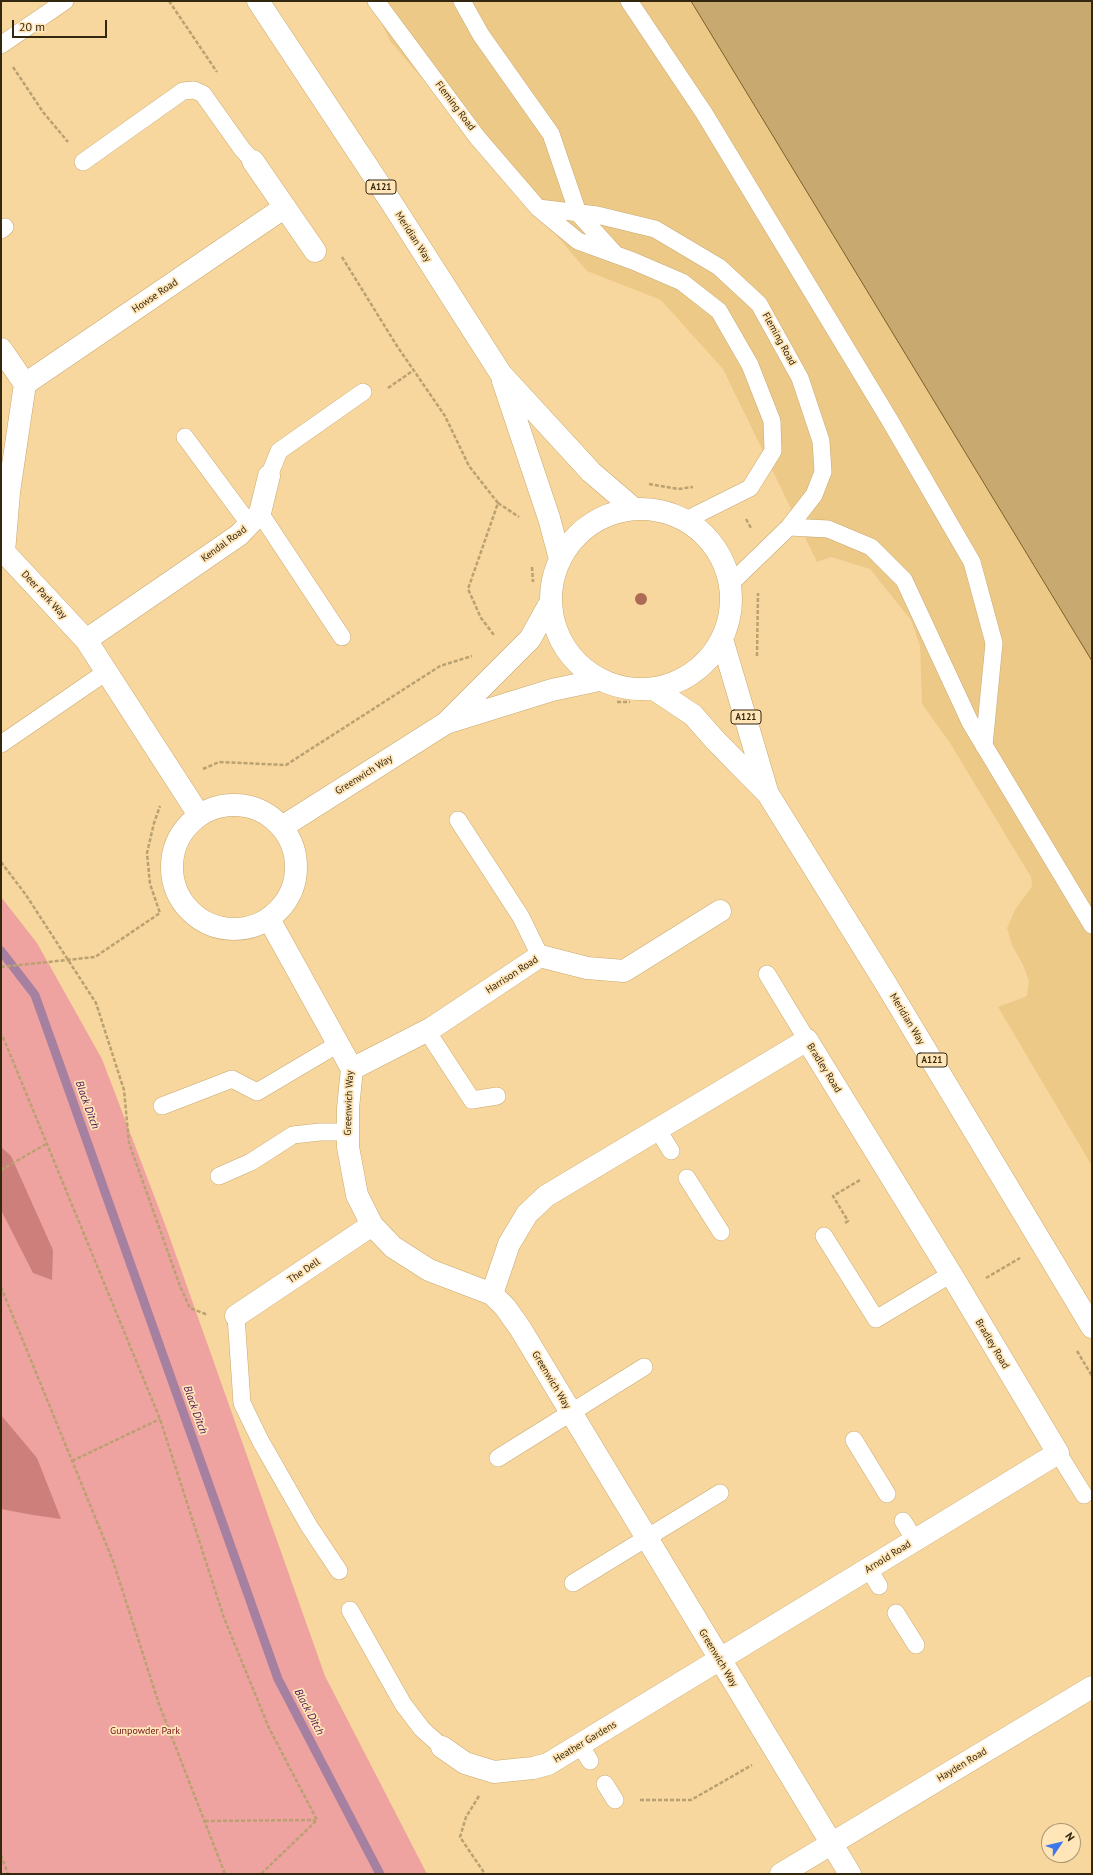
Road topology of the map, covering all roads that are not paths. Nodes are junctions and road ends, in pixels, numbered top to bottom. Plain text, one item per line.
1 (65, 1) edge
2 (258, 1) edge
3 (376, 1) edge
4 (462, 1) edge
5 (629, 1) edge
6 (1, 45) edge
7 (253, 161) joint
8 (83, 162) road end
9 (285, 207) junction
10 (538, 208) junction
11 (578, 212) junction
12 (315, 251) dead end
13 (616, 255) junction
14 (1, 349) edge
15 (501, 374) junction
16 (25, 384) junction
17 (363, 392) dead end
18 (185, 437) dead end
19 (269, 476) joint
20 (633, 508) junction
21 (255, 519) junction
22 (686, 520) junction
23 (789, 526) junction
24 (3, 553) edge
25 (560, 559) junction
26 (730, 584) junction
27 (550, 603) junction
28 (342, 637) dead end
29 (722, 639) junction
30 (86, 640) junction
31 (106, 672) junction
32 (599, 680) junction
33 (654, 689) junction
34 (446, 723) junction
35 (1, 744) edge
36 (984, 746) junction
37 (768, 794) junction
38 (199, 815) junction
39 (458, 820) dead end
40 (282, 827) junction
41 (720, 911) dead end
42 (268, 919) junction
43 (1092, 925) edge
44 (540, 956) junction
45 (767, 974) dead end
46 (428, 1031) junction
47 (807, 1040) junction
48 (338, 1044) junction
49 (352, 1069) junction
50 (497, 1096) dead end
51 (162, 1106) dead end
52 (658, 1130) junction
53 (348, 1132) junction
54 (671, 1151) dead end
55 (219, 1176) dead end
56 (687, 1178) dead end
57 (372, 1225) junction
58 (721, 1232) dead end
59 (824, 1236) road end
60 (951, 1274) junction
61 (492, 1294) junction
62 (236, 1316) joint
63 (1092, 1327) edge
64 (644, 1367) dead end
65 (571, 1413) junction
66 (854, 1440) dead end
67 (1058, 1453) junction
68 (498, 1458) dead end
69 (720, 1493) dead end
70 (887, 1494) dead end
71 (1084, 1495) dead end
72 (903, 1521) dead end
73 (647, 1539) junction
74 (915, 1540) junction
75 (339, 1571) dead end
76 (573, 1583) dead end
77 (350, 1610) dead end
78 (896, 1613) dead end
79 (916, 1645) dead end
80 (719, 1660) junction
81 (1092, 1687) edge
82 (442, 1747) joint
83 (605, 1784) dead end
84 (615, 1800) road end
85 (831, 1843) junction
86 (781, 1874) edge
87 (850, 1874) edge

1 - 6 lane
2 - 15 street, Meridian Way / A121
3 - 10 lane, Fleming Road
4 - 11 lane
5 - 36 lane
7 - 8 lane
7 - 9 street
9 - 12 street
9 - 16 street, Howse Road
10 - 11 lane, Fleming Road
10 - 13 lane, Fleming Road
11 - 13 lane
11 - 23 lane, Fleming Road
13 - 22 lane, Fleming Road
14 - 16 street
15 - 20 street, Meridian Way / A121
15 - 25 street, Meridian Way / A121
16 - 24 street, Deer Park Way
17 - 19 lane
18 - 21 lane
19 - 21 street
20 - 22 street
20 - 25 street
21 - 28 lane
21 - 30 street, Kendal Road
22 - 26 street
23 - 26 lane, Fleming Road
23 - 36 lane
24 - 30 street, Deer Park Way
25 - 27 street
26 - 29 street
27 - 32 street
27 - 34 street, Greenwich Way
29 - 33 street
29 - 37 street, A121
30 - 31 street, Deer Park Way
31 - 35 lane
31 - 38 street, Deer Park Way
32 - 33 street
32 - 34 street, Greenwich Way
33 - 37 street, A121
34 - 40 street, Greenwich Way
36 - 43 lane
37 - 63 street, Meridian Way / A121
38 - 40 street
38 - 42 street
39 - 44 lane
40 - 42 street
41 - 44 street, Harrison Road
42 - 48 street, Greenwich Way
44 - 46 street, Harrison Road
45 - 47 lane
46 - 49 street, Harrison Road
46 - 50 lane
47 - 52 street, Bradley Road
47 - 60 street, Bradley Road
48 - 49 street, Greenwich Way
48 - 51 lane
49 - 53 street, Greenwich Way
52 - 54 lane
52 - 61 street, Bradley Road
53 - 55 lane
53 - 57 street, Greenwich Way
56 - 58 lane
57 - 61 street, Greenwich Way
57 - 62 street, The Dell
59 - 60 lane
60 - 67 street, Bradley Road
61 - 65 street, Greenwich Way
62 - 75 lane
64 - 65 lane
65 - 68 lane
65 - 73 street, Greenwich Way
66 - 70 lane
67 - 71 lane
67 - 74 street, Arnold Road
69 - 73 lane
72 - 74 lane
73 - 76 lane
73 - 80 street, Greenwich Way
74 - 80 street, Arnold Road
77 - 82 lane
78 - 79 lane
80 - 82 street, Heather Gardens
80 - 85 street, Greenwich Way
81 - 85 street, Hayden Road
83 - 84 lane
85 - 86 street, Hayden Road
85 - 87 street, Greenwich Way

